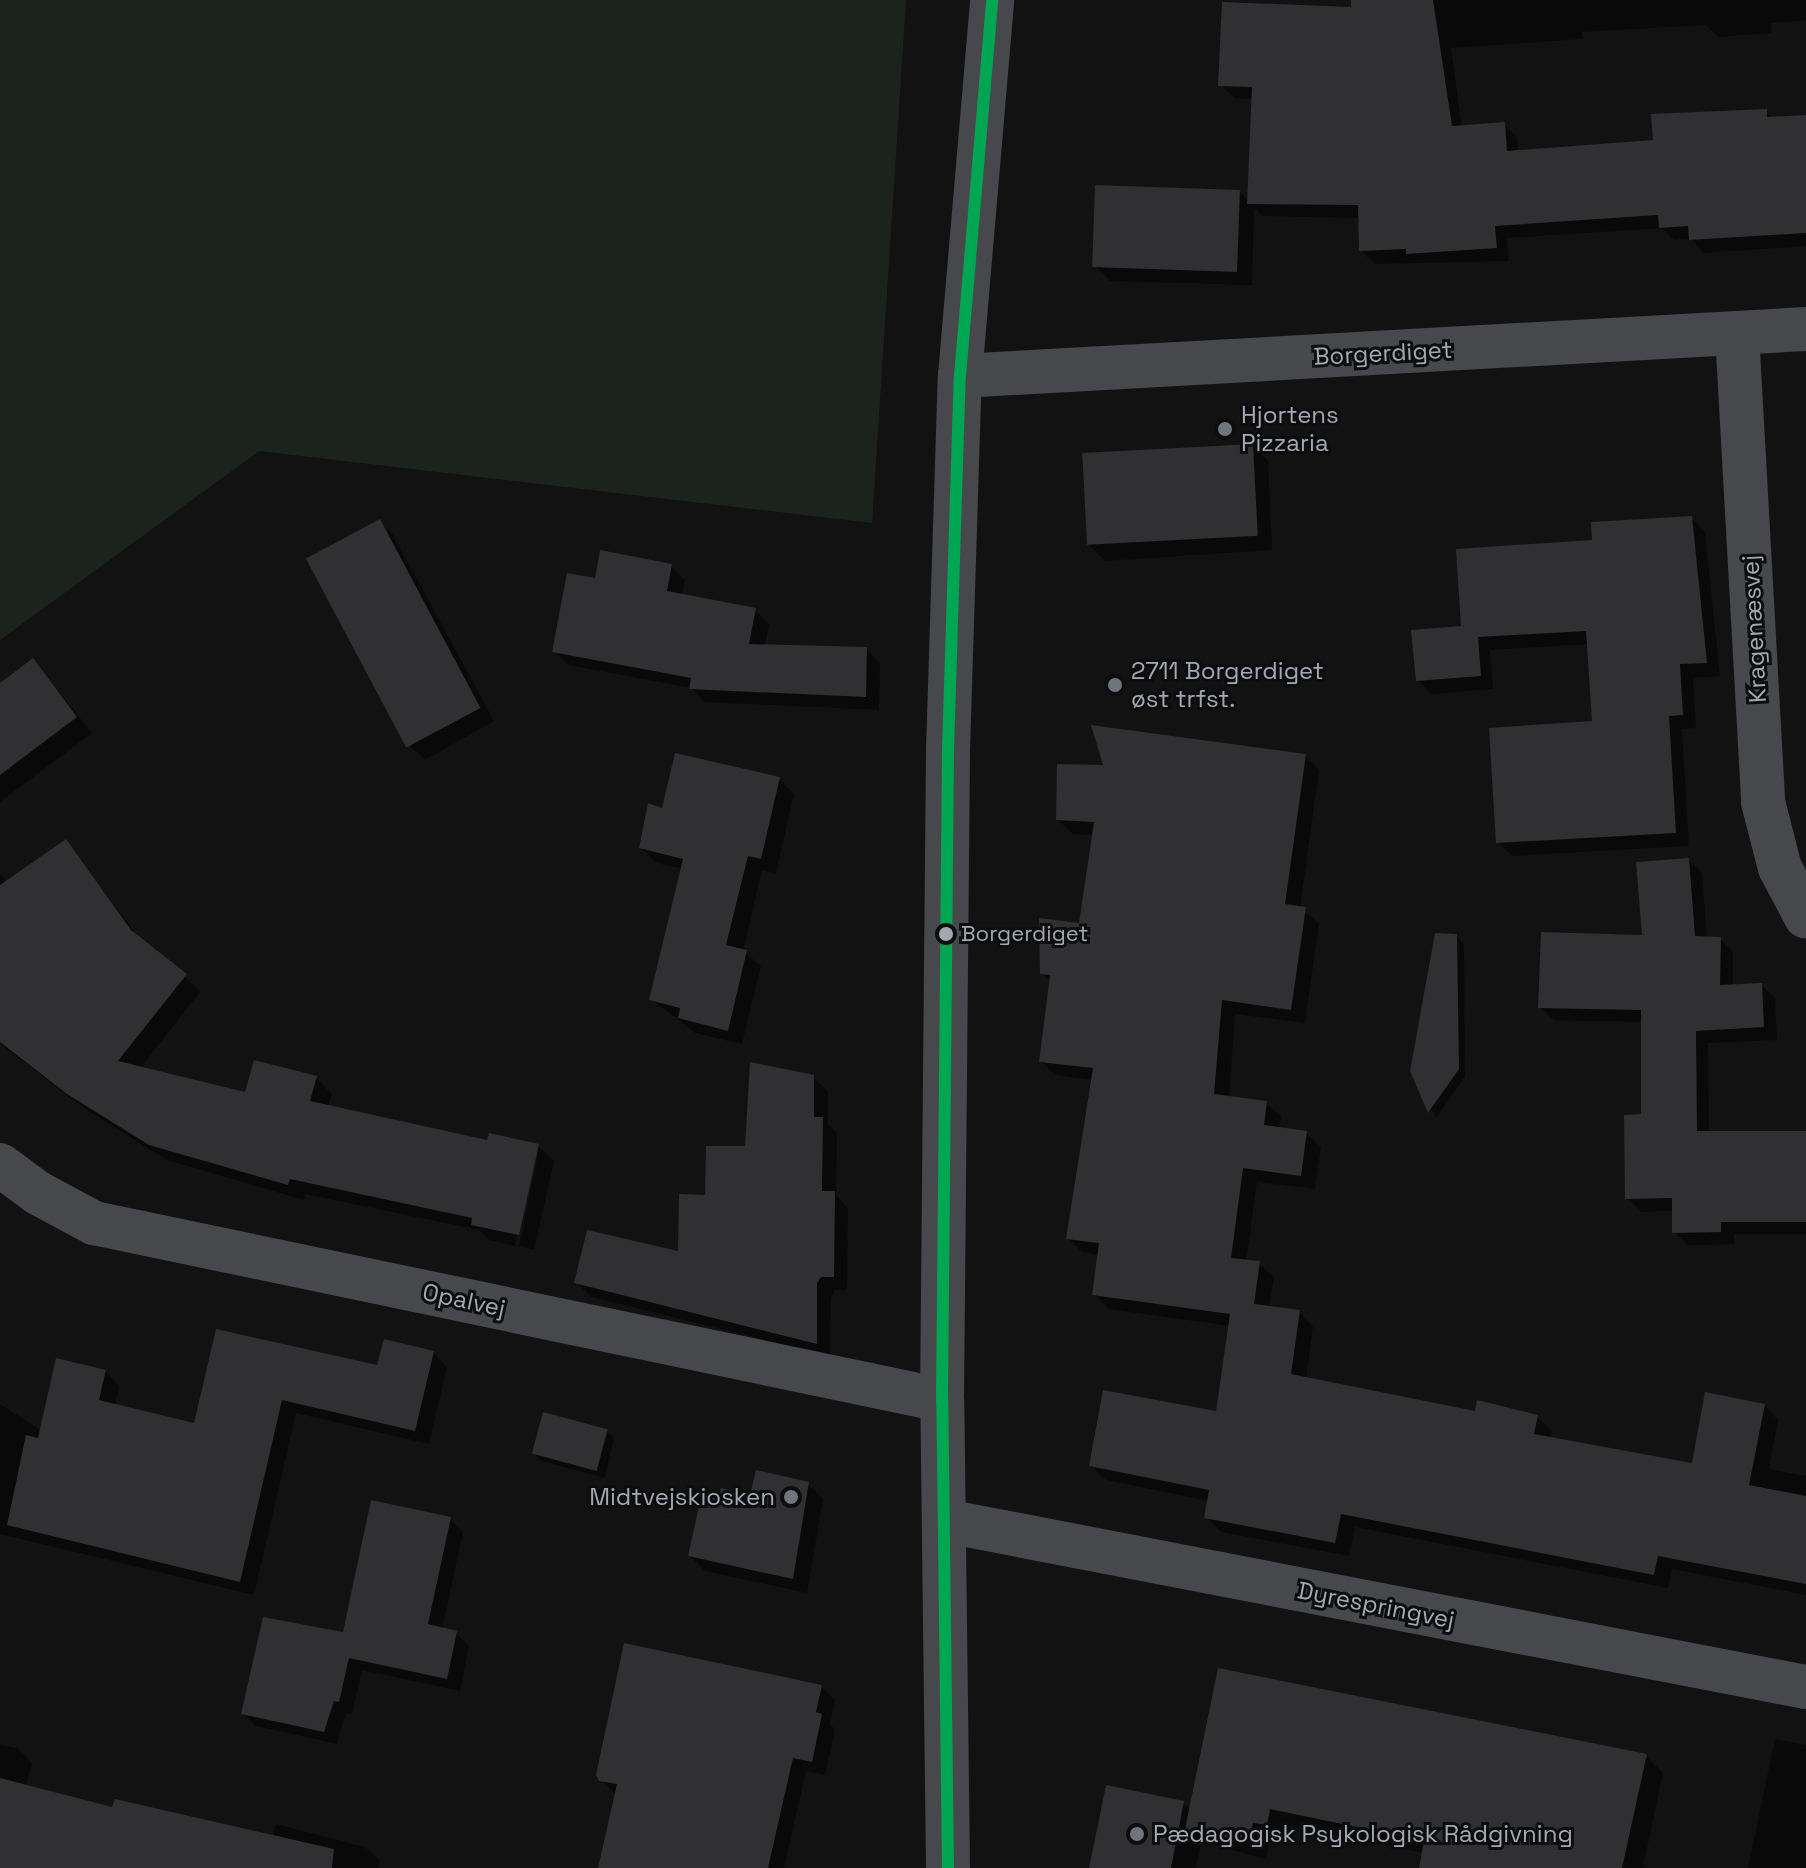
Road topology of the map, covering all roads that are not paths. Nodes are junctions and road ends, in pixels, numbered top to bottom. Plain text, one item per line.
1 (992, 0) edge
2 (1806, 329) edge
3 (1737, 333) junction
4 (960, 376) junction
5 (1806, 917) edge
6 (0, 1165) edge
7 (942, 1400) junction
8 (946, 1521) junction
9 (1806, 1687) edge
10 (948, 1868) edge

1 - 4 street
2 - 3 street, Borgerdiget
3 - 4 street, Borgerdiget
3 - 5 street, Kragenæsvej
4 - 7 street
6 - 7 street, Opalvej
7 - 8 street
8 - 9 street, Dyrespringvej
8 - 10 street

